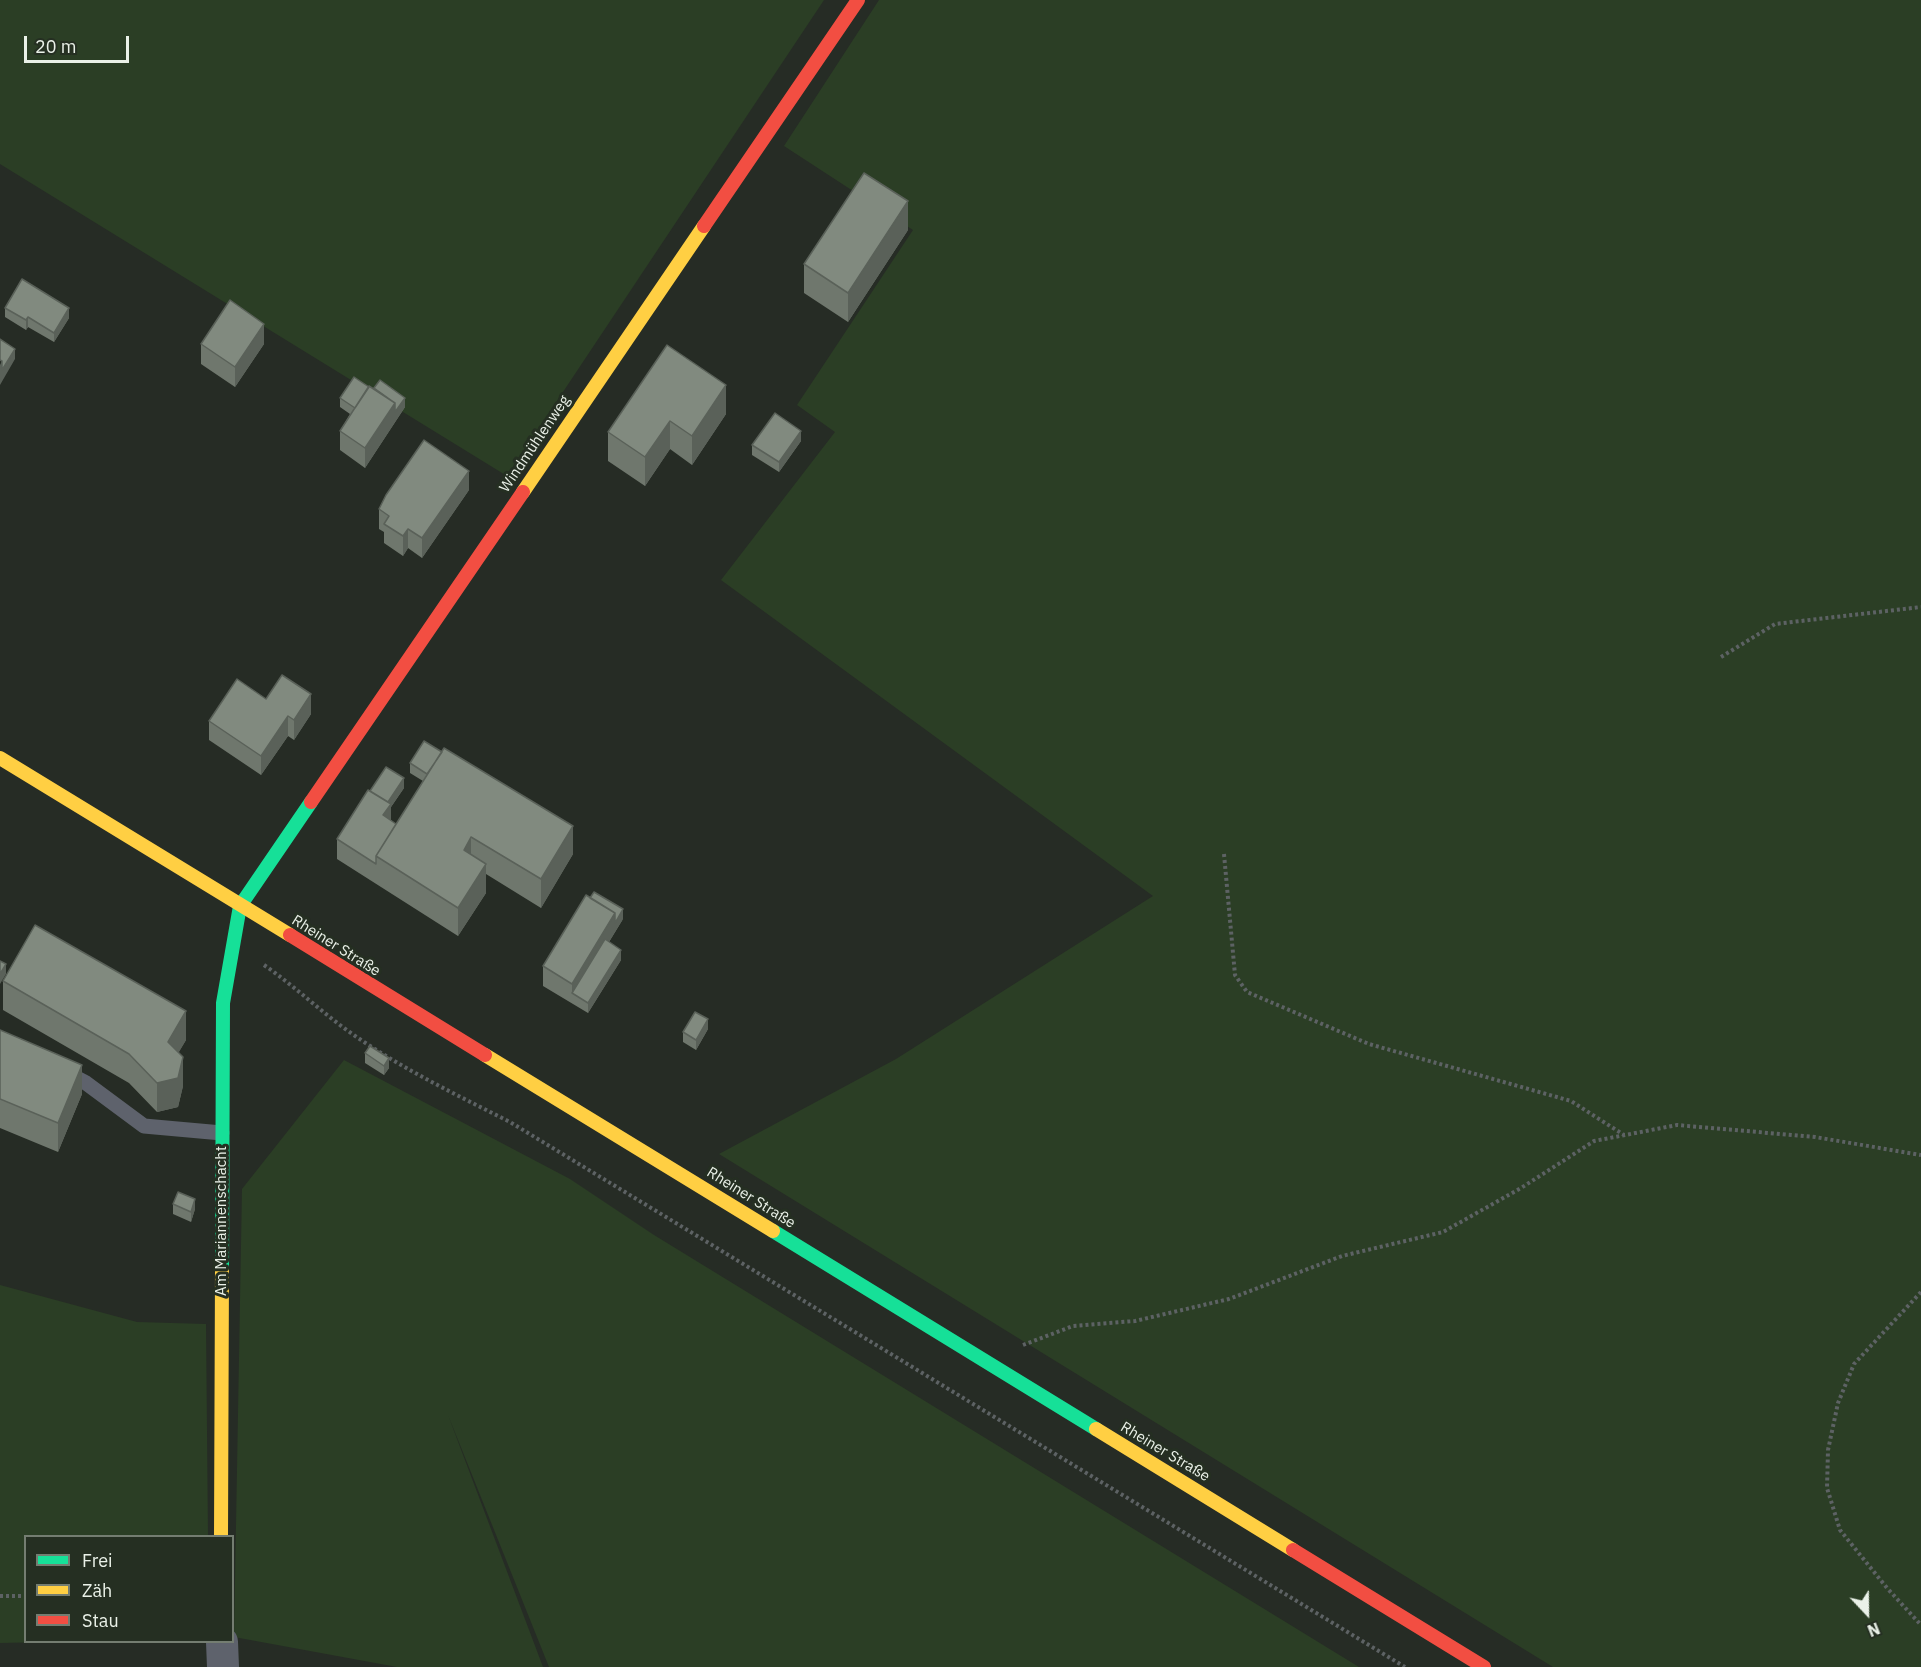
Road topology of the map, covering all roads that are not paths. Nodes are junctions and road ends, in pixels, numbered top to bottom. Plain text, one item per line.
1 (858, 0) edge
2 (0, 758) edge
3 (240, 906) junction
4 (54, 1067) edge
5 (222, 1133) junction
6 (221, 1535) edge
7 (222, 1643) edge
8 (223, 1667) edge
9 (1484, 1667) edge

1 - 3 main road, Windmühlenweg
2 - 3 main road, Rheiner Straße
3 - 5 main road, Am Mariannenschacht
3 - 9 main road, Rheiner Straße
4 - 5 lane
5 - 6 main road, Am Mariannenschacht
7 - 8 street

